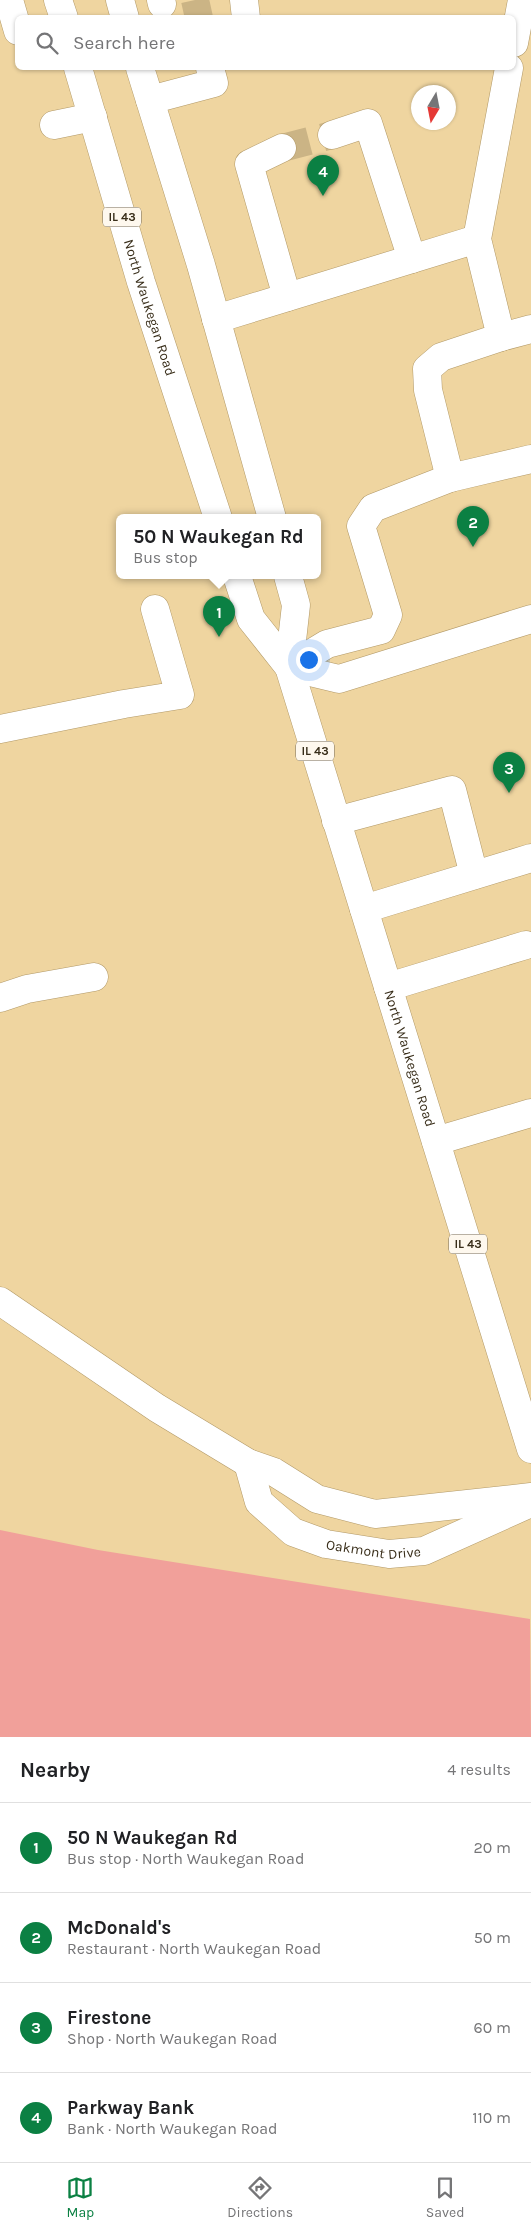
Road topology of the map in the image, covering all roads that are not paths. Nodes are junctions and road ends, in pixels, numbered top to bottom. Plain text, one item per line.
1 (9, 0) edge
2 (58, 0) edge
3 (120, 0) edge
4 (244, 0) edge
5 (522, 0) edge
6 (63, 15) edge
7 (124, 15) edge
8 (246, 15) edge
9 (15, 21) edge
10 (516, 32) edge
11 (15, 37) edge
12 (0, 40) edge
13 (79, 70) edge
14 (141, 70) edge
15 (211, 70) edge
16 (509, 70) edge
17 (150, 100) junction
18 (93, 117) junction
19 (54, 125) dead end
20 (332, 135) tunnel mouth
21 (282, 148) tunnel mouth
22 (477, 239) junction
23 (412, 259) junction
24 (287, 297) junction
25 (216, 319) junction
26 (531, 329) edge
27 (501, 337) junction
28 (531, 459) edge
29 (450, 478) junction
30 (217, 514) edge
31 (271, 514) edge
32 (238, 579) edge
33 (289, 579) edge
34 (155, 609) dead end
35 (531, 619) edge
36 (289, 667) junction
37 (0, 729) edge
38 (336, 821) junction
39 (531, 858) edge
40 (474, 875) junction
41 (364, 909) junction
42 (526, 945) dead end
43 (94, 977) dead end
44 (388, 987) junction
45 (0, 998) edge
46 (531, 1113) edge
47 (436, 1141) junction
48 (0, 1301) edge
49 (531, 1449) edge
50 (248, 1463) junction
51 (531, 1498) edge
52 (531, 1502) edge

1 - 9 main road
2 - 6 main road
3 - 7 main road
4 - 8 main road
5 - 10 main road
11 - 12 main road
13 - 18 main road, North Waukegan Road / IL 43
14 - 17 main road
15 - 17 main road
16 - 22 main road
17 - 25 main road
18 - 19 main road
18 - 30 main road, North Waukegan Road / IL 43
20 - 23 main road
21 - 24 main road
22 - 23 main road
22 - 27 main road
23 - 24 main road
24 - 25 main road
25 - 31 main road
26 - 27 main road
27 - 29 main road
28 - 29 main road
29 - 36 main road
32 - 36 main road, North Waukegan Road / IL 43
33 - 36 main road, North Waukegan Road / IL 43
34 - 37 main road
35 - 36 main road
36 - 38 main road, North Waukegan Road / IL 43
38 - 40 main road
38 - 41 main road, North Waukegan Road / IL 43
39 - 40 main road
40 - 41 main road
41 - 44 main road, North Waukegan Road / IL 43
42 - 44 main road
43 - 45 main road
44 - 47 main road, North Waukegan Road / IL 43
46 - 47 main road
47 - 49 main road, North Waukegan Road / IL 43
48 - 50 main road
50 - 51 main road
50 - 52 main road, Oakmont Drive

